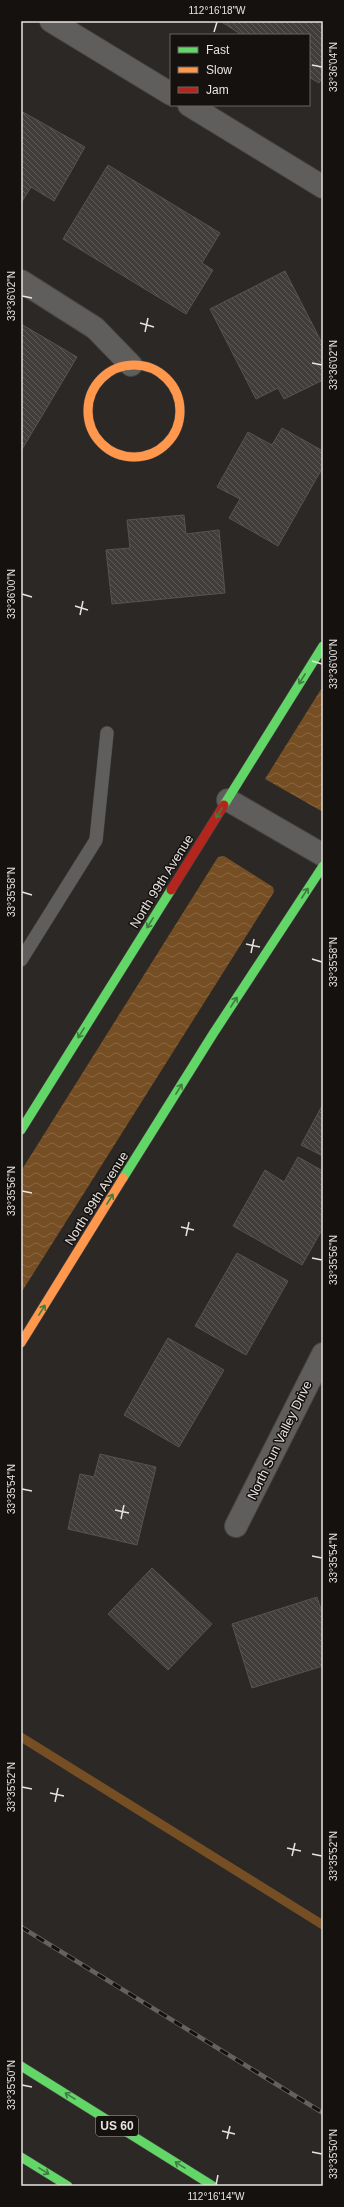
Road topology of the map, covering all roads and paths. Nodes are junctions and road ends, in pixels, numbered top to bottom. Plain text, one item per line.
1 (51, 21) edge
2 (170, 93) edge
3 (191, 106) edge
4 (323, 187) edge
5 (21, 281) edge
6 (131, 365) junction
7 (323, 646) edge
8 (107, 732) dead end
9 (228, 800) junction
10 (323, 855) edge
11 (323, 866) edge
12 (21, 960) edge
13 (21, 1130) edge
14 (21, 1343) edge
15 (323, 1354) edge
16 (236, 1526) dead end
17 (21, 2066) edge
18 (21, 2157) edge
19 (68, 2186) edge
20 (213, 2186) edge

1 - 2 street
3 - 4 street
5 - 6 street
6 - 6 main road
7 -> 9 main road, North 99th Avenue
8 - 12 lane
9 - 10 street
9 -> 13 main road, North 99th Avenue
14 -> 11 main road, North 99th Avenue
15 - 16 street, North Sun Valley Drive
20 -> 17 main road, US 60
18 -> 19 main road

